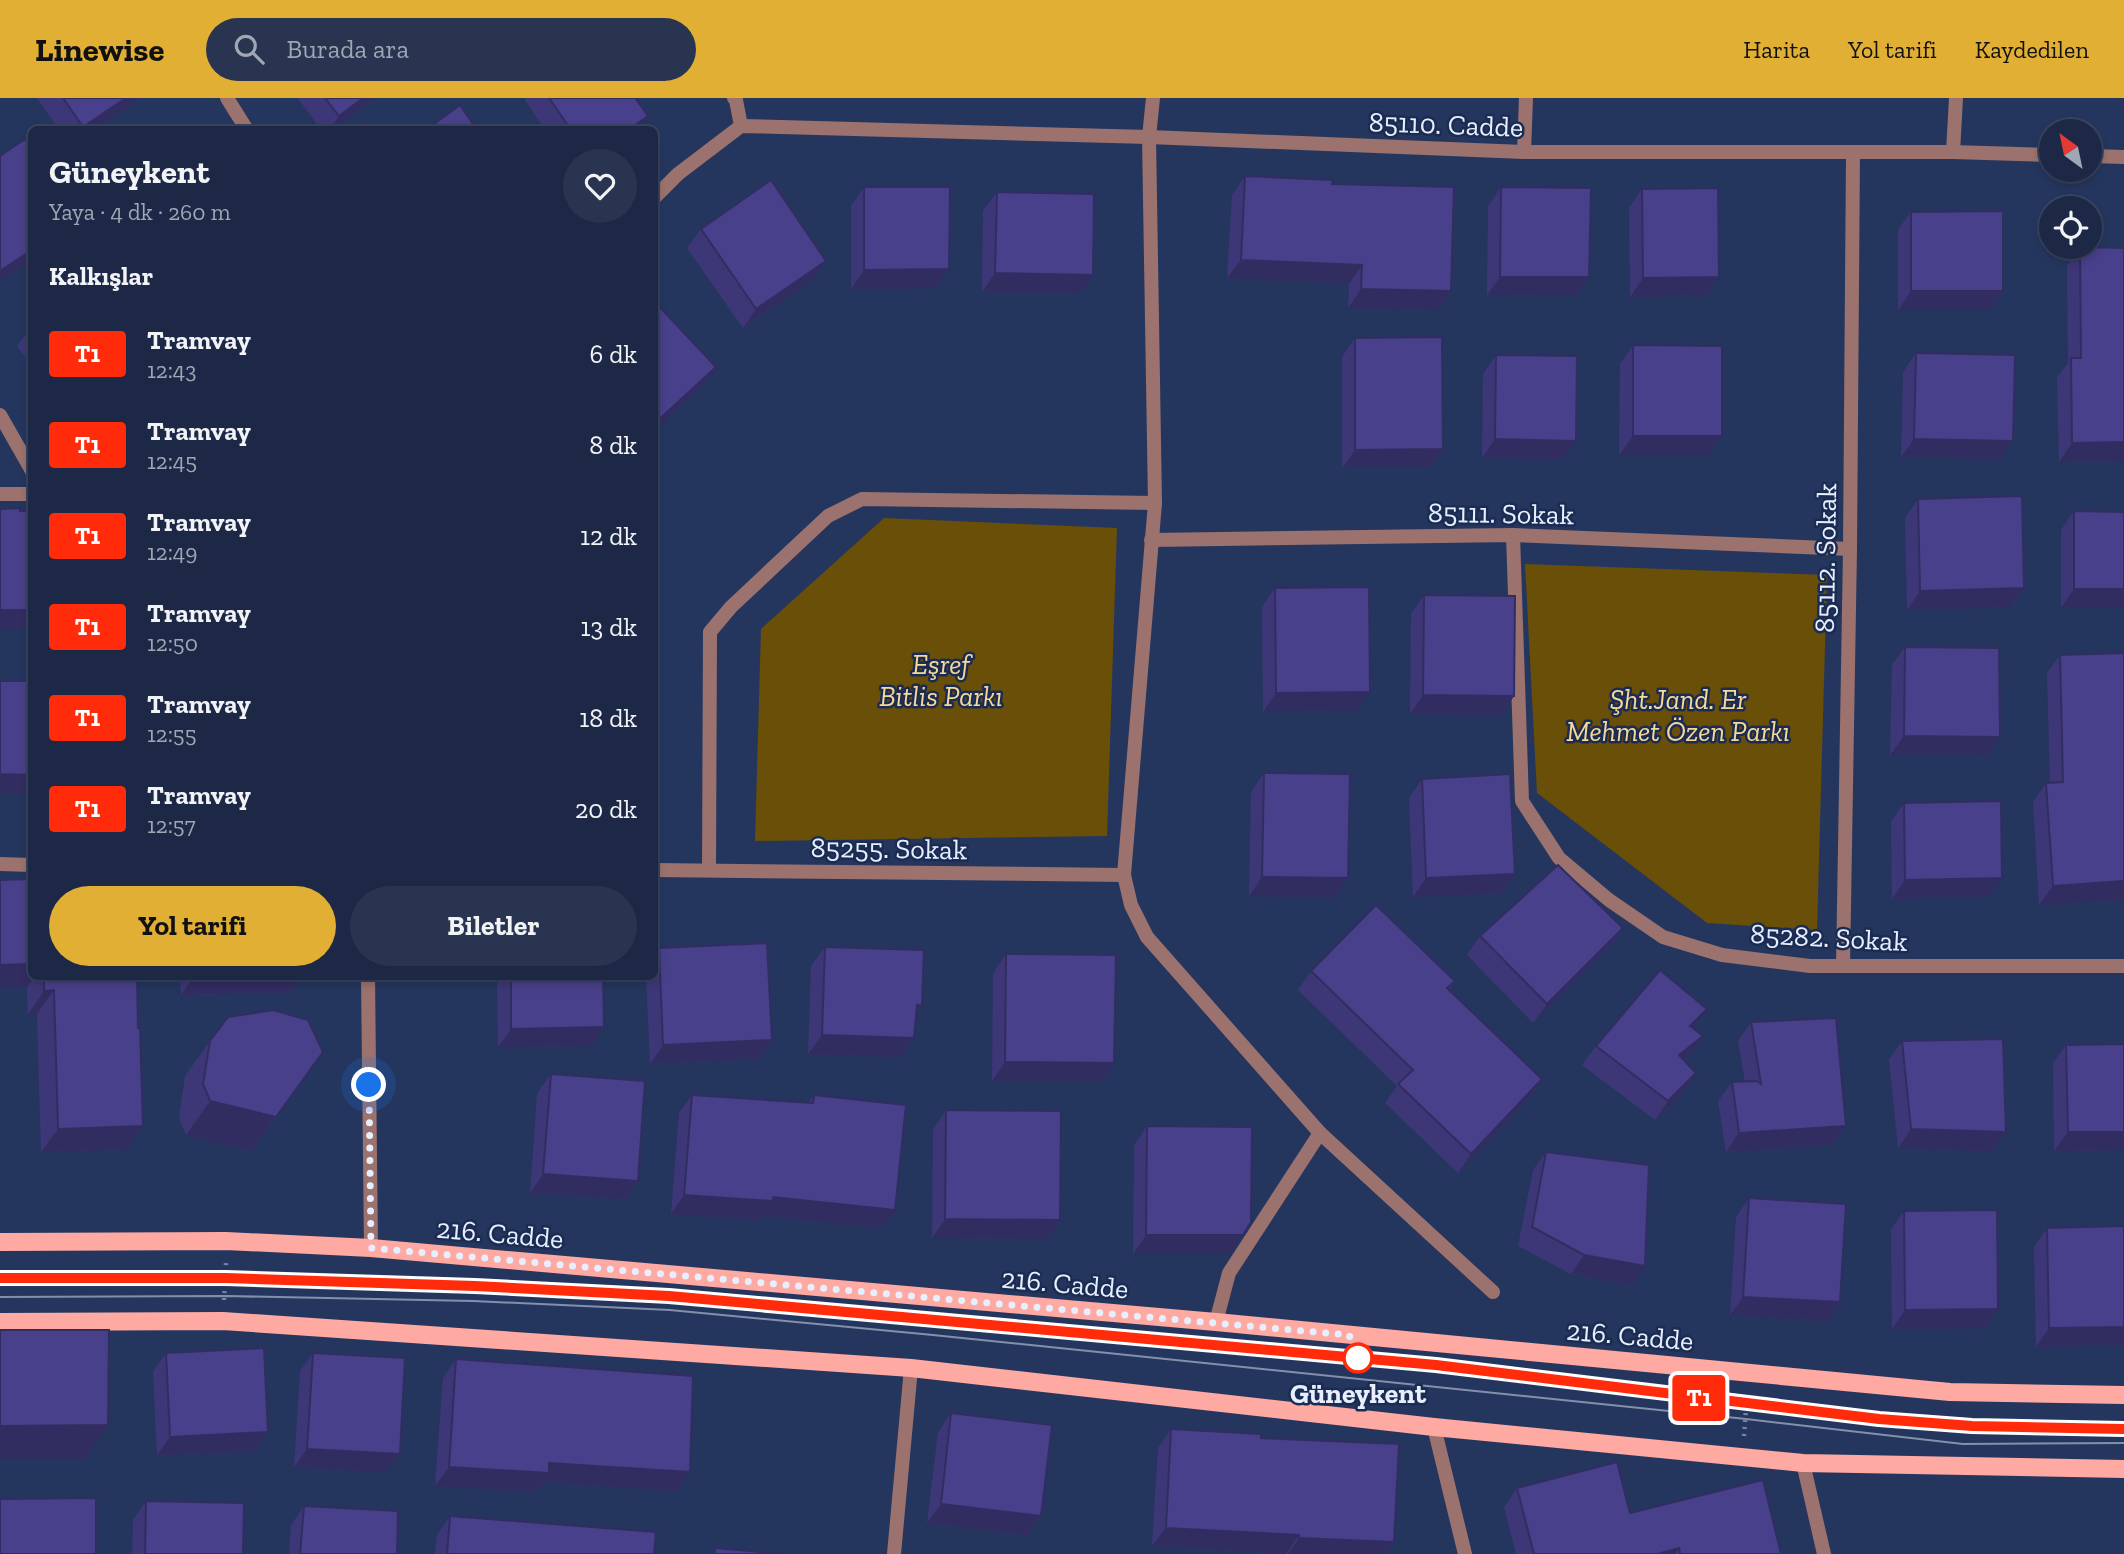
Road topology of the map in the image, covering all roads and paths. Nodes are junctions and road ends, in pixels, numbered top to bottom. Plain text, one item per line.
1 (227, 98) edge
2 (734, 98) edge
3 (1153, 98) edge
4 (1526, 98) edge
5 (1956, 98) edge
6 (244, 126) edge
7 (741, 126) junction
8 (1149, 137) junction
9 (1524, 152) junction
10 (1853, 152) junction
11 (1953, 152) junction
12 (2039, 155) edge
13 (2102, 156) edge
14 (2124, 157) edge
15 (658, 194) edge
16 (0, 415) edge
17 (28, 464) edge
18 (0, 494) edge
19 (28, 494) edge
20 (1155, 503) junction
21 (1513, 535) junction
22 (1151, 540) junction
23 (1850, 549) junction
24 (0, 864) edge
25 (28, 865) edge
26 (658, 870) edge
27 (709, 870) junction
28 (1124, 875) junction
29 (1843, 966) junction
30 (2124, 966) edge
31 (368, 980) edge
32 (1320, 1133) junction
33 (226, 1241) junction
34 (0, 1242) edge
35 (371, 1248) junction
36 (1493, 1292) dead end
37 (223, 1321) junction
38 (0, 1322) edge
39 (1216, 1322) junction
40 (911, 1368) junction
41 (1749, 1373) junction
42 (2124, 1395) edge
43 (1434, 1427) junction
44 (1743, 1458) junction
45 (1803, 1463) junction
46 (2124, 1468) edge
47 (894, 1554) edge
48 (1465, 1554) edge
49 (1824, 1554) edge

1 - 6 street
2 - 7 street
3 - 8 street
4 - 9 street
5 - 11 street
7 - 8 street, 85110. Cadde
7 - 15 street
8 - 9 street, 85110. Cadde
8 - 20 street
9 - 10 street, 85110. Cadde
10 - 11 street, 85110. Cadde
10 - 23 street, 85112. Sokak
11 - 12 street, 85110. Cadde
13 - 14 street
16 - 17 street
18 - 19 street
20 - 22 street
20 - 27 street
21 - 22 street, 85111. Sokak
21 - 23 street, 85111. Sokak
21 - 29 street, 85282. Sokak
22 - 28 street
23 - 29 street, 85112. Sokak
24 - 25 street
26 - 27 street, 85255. Sokak
27 - 28 street, 85255. Sokak
28 - 32 street
29 - 30 street, 85282. Sokak
31 - 35 street
32 - 36 street
32 - 39 street
33 - 34 main road, 216. Cadde
33 - 35 main road, 216. Cadde
33 - 37 path
35 - 39 main road, 216. Cadde
37 - 38 main road
37 - 40 main road
39 - 41 main road, 216. Cadde
40 - 43 main road
40 - 47 street
41 - 42 main road, 216. Cadde
41 - 44 path
43 - 44 main road
43 - 48 street
44 - 45 main road
45 - 46 main road
45 - 49 street

